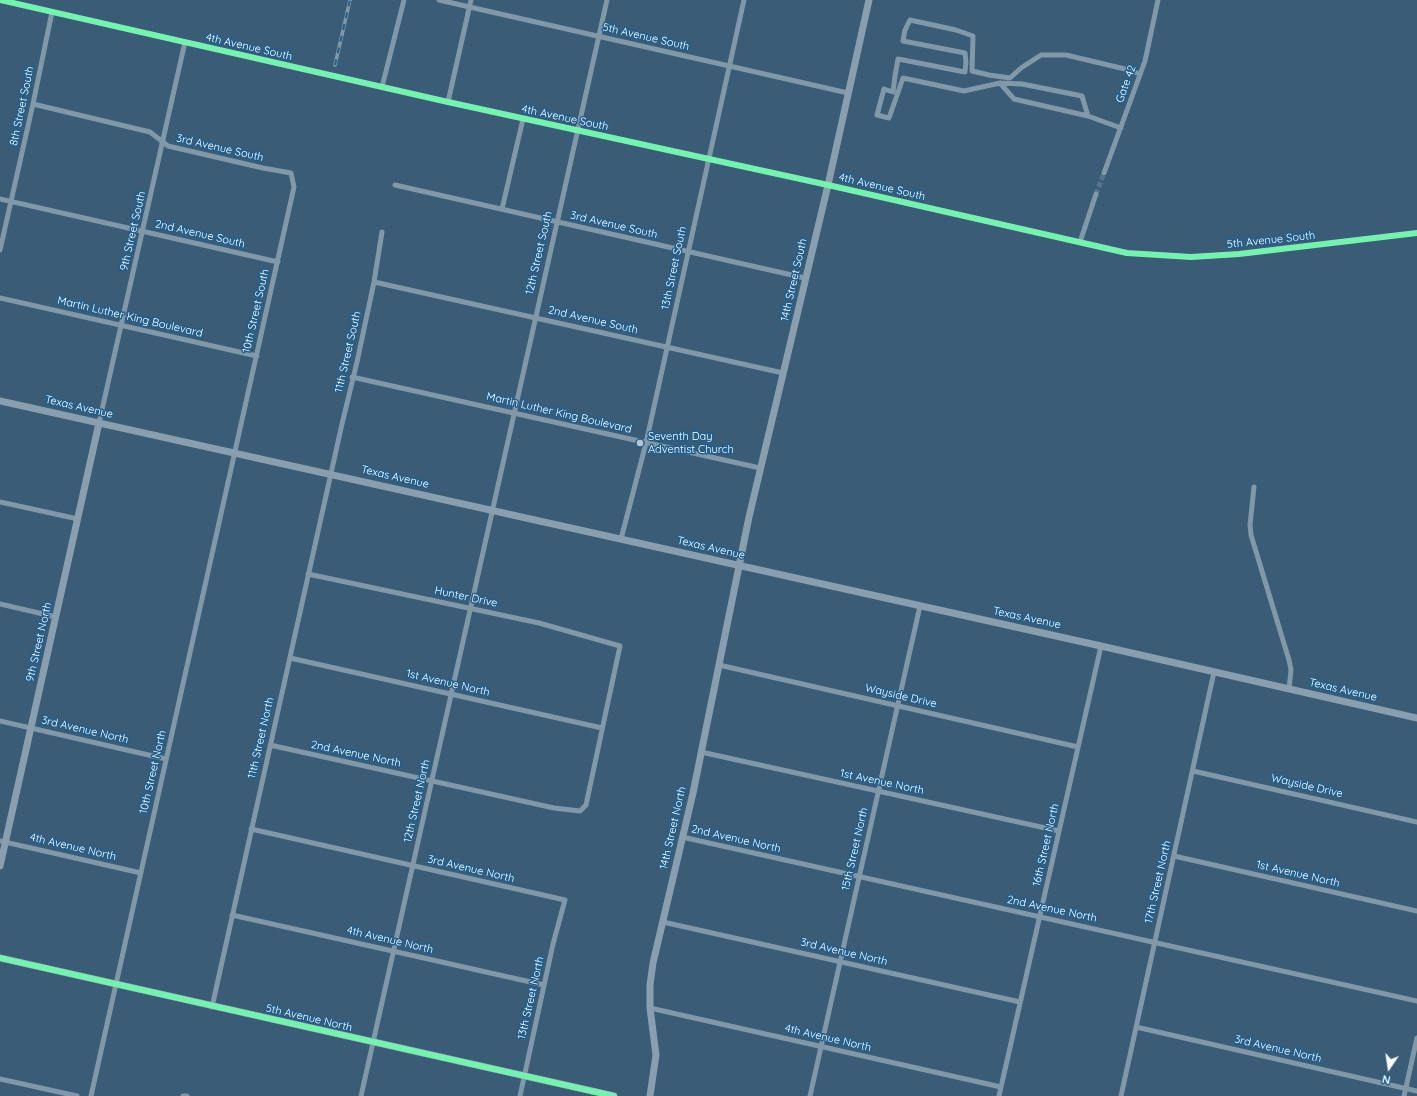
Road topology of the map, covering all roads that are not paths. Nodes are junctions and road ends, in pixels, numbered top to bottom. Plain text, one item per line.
1 (0, 0) edge
2 (404, 0) edge
3 (439, 0) edge
4 (471, 0) edge
5 (607, 0) edge
6 (744, 0) edge
7 (869, 0) edge
8 (1158, 0) edge
9 (470, 7) junction
10 (52, 12) junction
11 (598, 36) junction
12 (185, 42) junction
13 (729, 66) junction
14 (1140, 74) junction
15 (1000, 83) junction
16 (382, 87) junction
17 (848, 93) junction
18 (448, 102) junction
19 (33, 104) junction
20 (1088, 116) junction
21 (523, 119) junction
22 (1120, 128) junction
23 (577, 130) junction
24 (163, 142) junction
25 (708, 159) junction
26 (291, 173) joint
27 (1104, 173) tunnel mouth
28 (828, 185) junction
29 (395, 186) dead end
30 (1096, 194) tunnel mouth
31 (0, 199) edge
32 (11, 202) junction
33 (502, 209) junction
34 (556, 222) junction
35 (143, 231) junction
36 (382, 232) dead end
37 (1417, 233) edge
38 (1080, 242) junction
39 (0, 250) edge
40 (688, 252) junction
41 (1126, 253) joint
42 (278, 262) junction
43 (805, 278) junction
44 (374, 282) junction
45 (0, 298) edge
46 (535, 318) junction
47 (121, 326) junction
48 (667, 347) junction
49 (257, 356) junction
50 (783, 373) junction
51 (352, 377) junction
52 (0, 401) edge
53 (514, 413) junction
54 (100, 423) junction
55 (646, 443) junction
56 (235, 453) junction
57 (760, 468) junction
58 (330, 474) junction
59 (1254, 488) dead end
60 (0, 502) edge
61 (492, 510) junction
62 (78, 519) junction
63 (621, 539) junction
64 (740, 566) junction
65 (308, 574) junction
66 (0, 604) edge
67 (920, 606) junction
68 (470, 608) junction
69 (56, 617) junction
70 (1102, 646) junction
71 (290, 658) junction
72 (719, 665) junction
73 (1214, 672) junction
74 (1289, 689) junction
75 (451, 694) junction
76 (897, 706) junction
77 (1417, 718) edge
78 (0, 721) edge
79 (31, 728) junction
80 (602, 728) junction
81 (270, 745) junction
82 (1078, 747) junction
83 (701, 752) junction
84 (166, 759) junction
85 (1193, 771) junction
86 (432, 780) junction
87 (878, 791) junction
88 (1417, 822) edge
89 (251, 829) junction
90 (1059, 831) junction
91 (682, 837) junction
92 (3, 842) edge
93 (1174, 856) junction
94 (0, 866) edge
95 (413, 866) junction
96 (141, 873) junction
97 (859, 877) junction
98 (564, 905) joint
99 (1417, 911) edge
100 (232, 916) junction
101 (1040, 916) junction
102 (663, 922) junction
103 (1155, 942) junction
104 (394, 951) junction
105 (0, 958) edge
106 (840, 962) junction
107 (116, 983) junction
108 (544, 985) junction
109 (1417, 1001) edge
110 (1020, 1002) junction
111 (212, 1007) junction
112 (650, 1008) junction
113 (1136, 1027) junction
114 (1417, 1038) edge
115 (373, 1042) junction
116 (821, 1047) junction
117 (524, 1076) junction
118 (0, 1079) edge
119 (1001, 1087) junction
120 (1406, 1089) junction
121 (1417, 1091) edge
122 (77, 1096) edge
123 (91, 1096) edge
124 (183, 1096) edge
125 (187, 1096) edge
126 (361, 1096) edge
127 (520, 1096) edge
128 (614, 1096) edge
129 (650, 1096) edge
130 (810, 1096) edge
131 (999, 1096) edge
132 (1122, 1096) edge
133 (1404, 1096) edge

1 - 10 street, 4th Avenue South
2 - 16 street
3 - 9 street, 5th Avenue South
4 - 9 street
5 - 11 street, 12th Street South
6 - 13 street, 13th Street South
7 - 17 street, 14th Street South
8 - 14 street, Gate 42
9 - 11 street, 5th Avenue South
9 - 18 street
10 - 12 street, 4th Avenue South
10 - 19 street, 8th Street South
11 - 13 street, 5th Avenue South
11 - 23 street, 12th Street South
12 - 16 street, 4th Avenue South
12 - 24 street, 9th Street South
13 - 17 street, 5th Avenue South
13 - 25 street, 13th Street South
14 - 15 street
14 - 22 street, Gate 42
15 - 20 street
15 - 20 street
16 - 18 street, 4th Avenue South
17 - 28 street, 14th Street South
18 - 21 street, 4th Avenue South
19 - 24 street, 3rd Avenue South
19 - 32 street, 8th Street South
20 - 22 street
21 - 23 street, 4th Avenue South
21 - 33 street
22 - 27 street, Gate 42
23 - 25 street, 4th Avenue South
23 - 34 street, 12th Street South
24 - 26 street, 3rd Avenue South
24 - 35 street, 9th Street South
25 - 28 street, 4th Avenue South
25 - 40 street, 13th Street South
26 - 42 street, 10th Street South
28 - 38 street, 4th Avenue South
28 - 43 street, 14th Street South
29 - 33 street, 3rd Avenue South
30 - 38 street
31 - 32 street, 2nd Avenue South
32 - 35 street, 2nd Avenue South
32 - 39 street, 8th Street South
33 - 34 street, 3rd Avenue South
34 - 40 street, 3rd Avenue South
34 - 46 street, 12th Street South
35 - 42 street, 2nd Avenue South
35 - 47 street, 9th Street South
36 - 44 street, 11th Street South
37 - 41 street, 5th Avenue South
38 - 41 street, 4th Avenue South
40 - 43 street, 3rd Avenue South
40 - 48 street, 13th Street South
42 - 49 street, 10th Street South
43 - 50 street, 14th Street South
44 - 46 street, 2nd Avenue South
44 - 51 street, 11th Street South
45 - 47 street, Martin Luther King Boulevard
46 - 48 street, 2nd Avenue South
46 - 53 street, 12th Street South
47 - 49 street, Martin Luther King Boulevard
47 - 54 street, 9th Street South
48 - 50 street, 2nd Avenue South
48 - 55 street, 13th Street South
49 - 56 street, 10th Street South
50 - 57 street, 14th Street South
51 - 53 street, Martin Luther King Boulevard
51 - 58 street, 11th Street South
52 - 54 street, Texas Avenue
53 - 55 street, Martin Luther King Boulevard
53 - 61 street, 12th Street South
54 - 56 street, Texas Avenue
54 - 62 street, 9th Street North
55 - 57 street, Martin Luther King Boulevard
55 - 63 street, 13th Street South
56 - 58 street, Texas Avenue
56 - 84 street, 10th Street North
57 - 64 street, 14th Street South
58 - 61 street, Texas Avenue
58 - 65 street, 11th Street North
59 - 74 street
60 - 62 street
61 - 63 street, Texas Avenue
61 - 68 street, 12th Street North
62 - 69 street, 9th Street North
63 - 64 street, Texas Avenue
64 - 67 street, Texas Avenue
64 - 72 street, 14th Street North
65 - 68 street, Hunter Drive
65 - 71 street, 11th Street North
66 - 69 street
67 - 70 street, Texas Avenue
67 - 76 street, 15th Street North
68 - 75 street, 12th Street North
68 - 80 street, Hunter Drive
69 - 79 street, 9th Street North
70 - 73 street, Texas Avenue
70 - 82 street, 16th Street North
71 - 75 street, 1st Avenue North
71 - 81 street, 11th Street North
72 - 76 street, Wayside Drive
72 - 83 street, 14th Street North
73 - 74 street, Texas Avenue
73 - 85 street, 17th Street North
74 - 77 street, Texas Avenue
75 - 80 street, 1st Avenue North
75 - 86 street, 12th Street North
76 - 82 street, Wayside Drive
76 - 87 street, 15th Street North
78 - 79 street, 3rd Avenue North
79 - 84 street, 3rd Avenue North
79 - 92 street, 9th Street North
80 - 86 street, 2nd Avenue North
81 - 86 street, 2nd Avenue North
81 - 89 street, 11th Street North
82 - 90 street, 16th Street North
83 - 87 street, 1st Avenue North
83 - 91 street, 14th Street North
84 - 96 street, 10th Street North
85 - 88 street, Wayside Drive
85 - 93 street, 17th Street North
86 - 95 street, 12th Street North
87 - 90 street, 1st Avenue North
87 - 97 street, 15th Street North
89 - 95 street, 3rd Avenue North
89 - 100 street, 11th Street North
90 - 101 street, 16th Street North
91 - 97 street, 2nd Avenue North
91 - 102 street, 14th Street North
92 - 94 street, 9th Street North
92 - 96 street, 4th Avenue North
93 - 99 street, 1st Avenue North
93 - 103 street, 17th Street North
95 - 98 street, 3rd Avenue North
95 - 104 street, 12th Street North
96 - 107 street, 10th Street North
97 - 101 street, 2nd Avenue North
97 - 106 street, 15th Street North
98 - 108 street, 13th Street North
100 - 104 street, 4th Avenue North
100 - 111 street, 11th Street North
101 - 103 street, 2nd Avenue North
101 - 110 street, 16th Street North
102 - 106 street, 3rd Avenue North
102 - 112 street, 14th Street North
103 - 109 street, 2nd Avenue North
103 - 113 street, 17th Street North
104 - 108 street, 4th Avenue North
104 - 115 street, 12th Street North
105 - 107 street, 5th Avenue North
106 - 110 street, 3rd Avenue North
106 - 116 street, 15th Street North
107 - 111 street, 5th Avenue North
107 - 123 street, 10th Street North
108 - 117 street, 13th Street North
110 - 119 street, 16th Street North
111 - 115 street, 5th Avenue North
112 - 116 street, 4th Avenue North
112 - 129 street, 14th Street North
113 - 120 street, 3rd Avenue North
113 - 132 street, 17th Street North
114 - 120 street
115 - 117 street, 5th Avenue North
115 - 126 street, 12th Street North
116 - 119 street, 4th Avenue North
116 - 130 street, 15th Street North
117 - 127 street, 13th Street North
117 - 128 street, 5th Avenue North
118 - 122 street
119 - 131 street, 16th Street North
120 - 121 street, 3rd Avenue North
120 - 133 street
124 - 125 street

